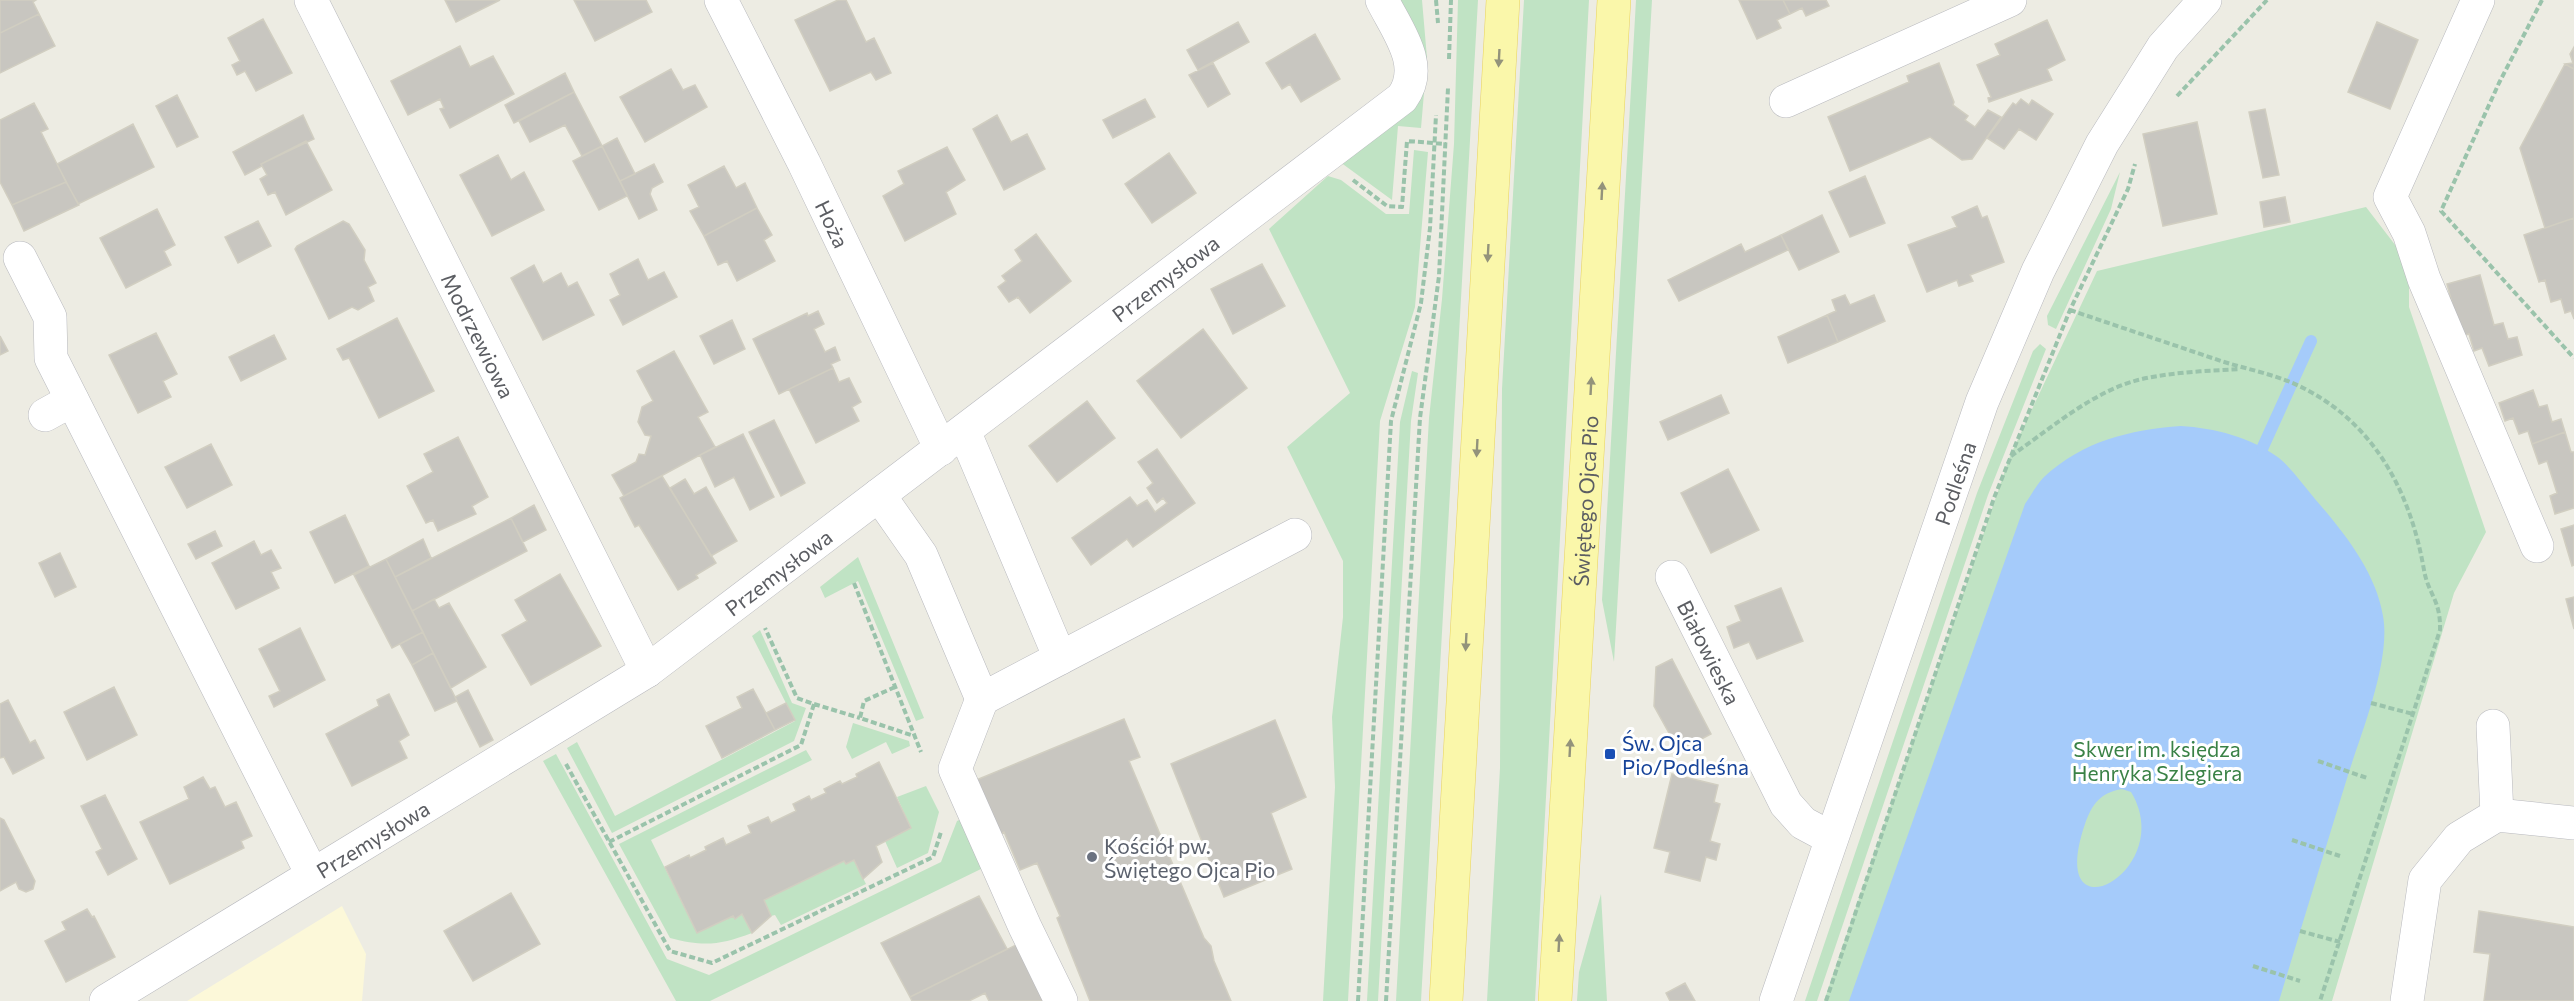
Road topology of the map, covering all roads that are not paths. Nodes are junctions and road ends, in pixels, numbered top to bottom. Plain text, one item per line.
1 (311, 0) edge
2 (721, 0) edge
3 (1382, 0) edge
4 (1503, 0) edge
5 (1614, 0) edge
6 (2010, 0) edge
7 (2205, 0) edge
8 (2478, 0) edge
9 (1786, 101) dead end
10 (20, 258) dead end
11 (952, 440) junction
12 (879, 495) junction
13 (1295, 535) dead end
14 (2537, 546) dead end
15 (1672, 577) dead end
16 (1060, 658) junction
17 (647, 671) junction
18 (982, 699) junction
19 (2493, 726) dead end
20 (2497, 815) junction
21 (2574, 823) edge
22 (1831, 838) junction
23 (312, 874) junction
24 (106, 1001) edge
25 (1061, 1001) edge
26 (1446, 1001) edge
27 (1555, 1001) edge
28 (1776, 1001) edge
29 (2407, 1001) edge

1 - 17 street, Modrzewiowa
2 - 11 street, Hoża
3 - 11 street, Przemysłowa
4 -> 26 main road
27 -> 5 main road, Świętego Ojca Pio
6 - 9 street
7 - 22 street, Podleśna
8 - 14 street
10 - 23 street
11 - 12 street, Przemysłowa
11 - 16 street, Hoża
12 - 17 street, Przemysłowa
12 - 18 street
13 - 16 street
15 - 22 street, Białowieska
16 - 18 street
17 - 23 street, Przemysłowa
18 - 25 street
19 - 20 street
20 - 21 street
20 - 29 street
22 - 28 street, Podleśna
23 - 24 street, Przemysłowa

